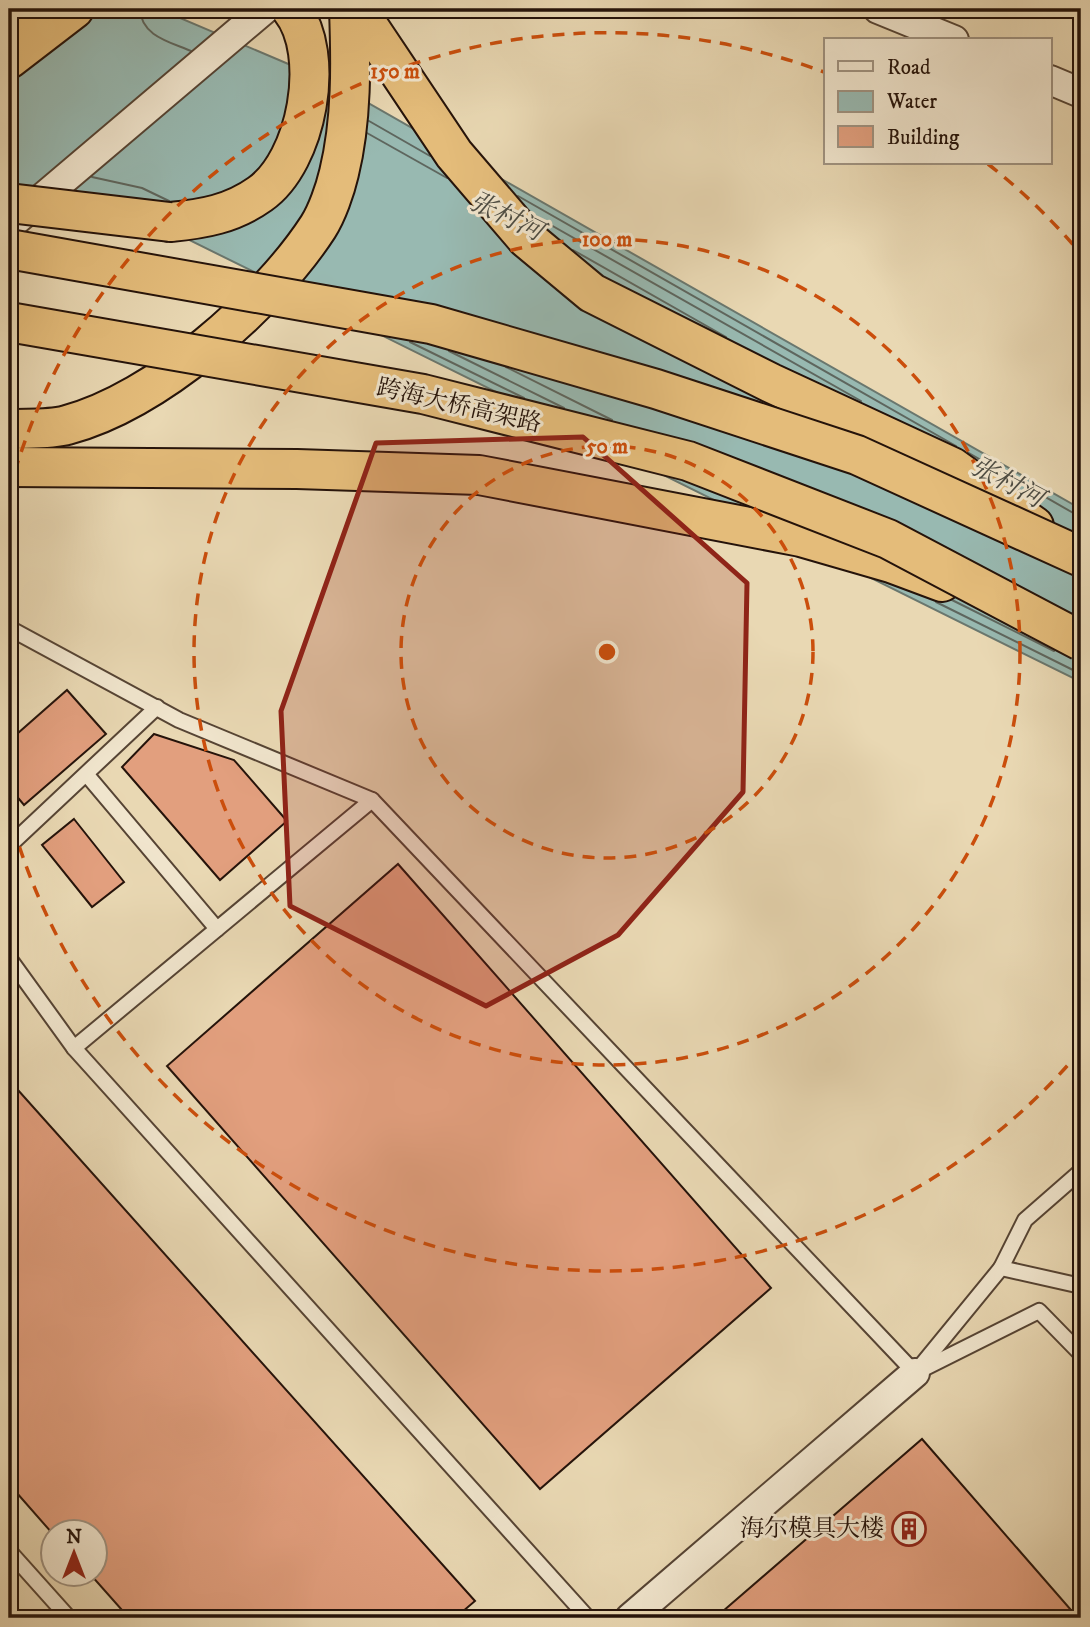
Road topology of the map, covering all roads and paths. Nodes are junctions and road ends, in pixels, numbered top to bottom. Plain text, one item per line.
1 (20, 9) edge
2 (74, 9) edge
3 (265, 9) edge
4 (291, 9) edge
5 (349, 9) edge
6 (357, 9) edge
7 (878, 9) edge
8 (9, 18) edge
9 (949, 38) edge
10 (9, 59) edge
11 (1052, 81) edge
12 (1081, 93) edge
13 (9, 203) edge
14 (9, 226) edge
15 (9, 249) edge
16 (9, 322) edge
17 (9, 429) edge
18 (9, 467) edge
19 (1071, 551) edge
20 (1036, 617) junction
21 (9, 628) edge
22 (1081, 641) edge
23 (157, 707) junction
24 (87, 775) junction
25 (372, 800) junction
26 (9, 846) edge
27 (217, 929) junction
28 (9, 958) edge
29 (74, 1048) junction
30 (1081, 1171) edge
31 (1001, 1268) junction
32 (1081, 1286) edge
33 (1081, 1354) edge
34 (915, 1373) junction
35 (9, 1551) edge
36 (69, 1618) edge
37 (588, 1618) edge
38 (630, 1618) edge

1 - 8 highway
2 - 10 highway
3 - 14 street
4 - 13 highway, bridge
5 - 17 highway, bridge
6 - 19 highway
7 - 9 street
11 - 12 street
15 - 19 highway, bridge
16 - 20 highway, 跨海大桥高架路, bridge
18 - 20 highway, bridge
20 - 22 highway, 跨海大桥高架路, bridge
21 - 23 lane
23 - 24 lane
23 - 25 lane
24 - 26 lane
24 - 27 lane
25 - 27 lane
25 - 34 lane
27 - 29 lane
28 - 29 lane
29 - 37 lane
30 - 31 lane
31 - 32 lane
31 - 34 lane
33 - 34 lane
34 - 38 street
35 - 36 lane

